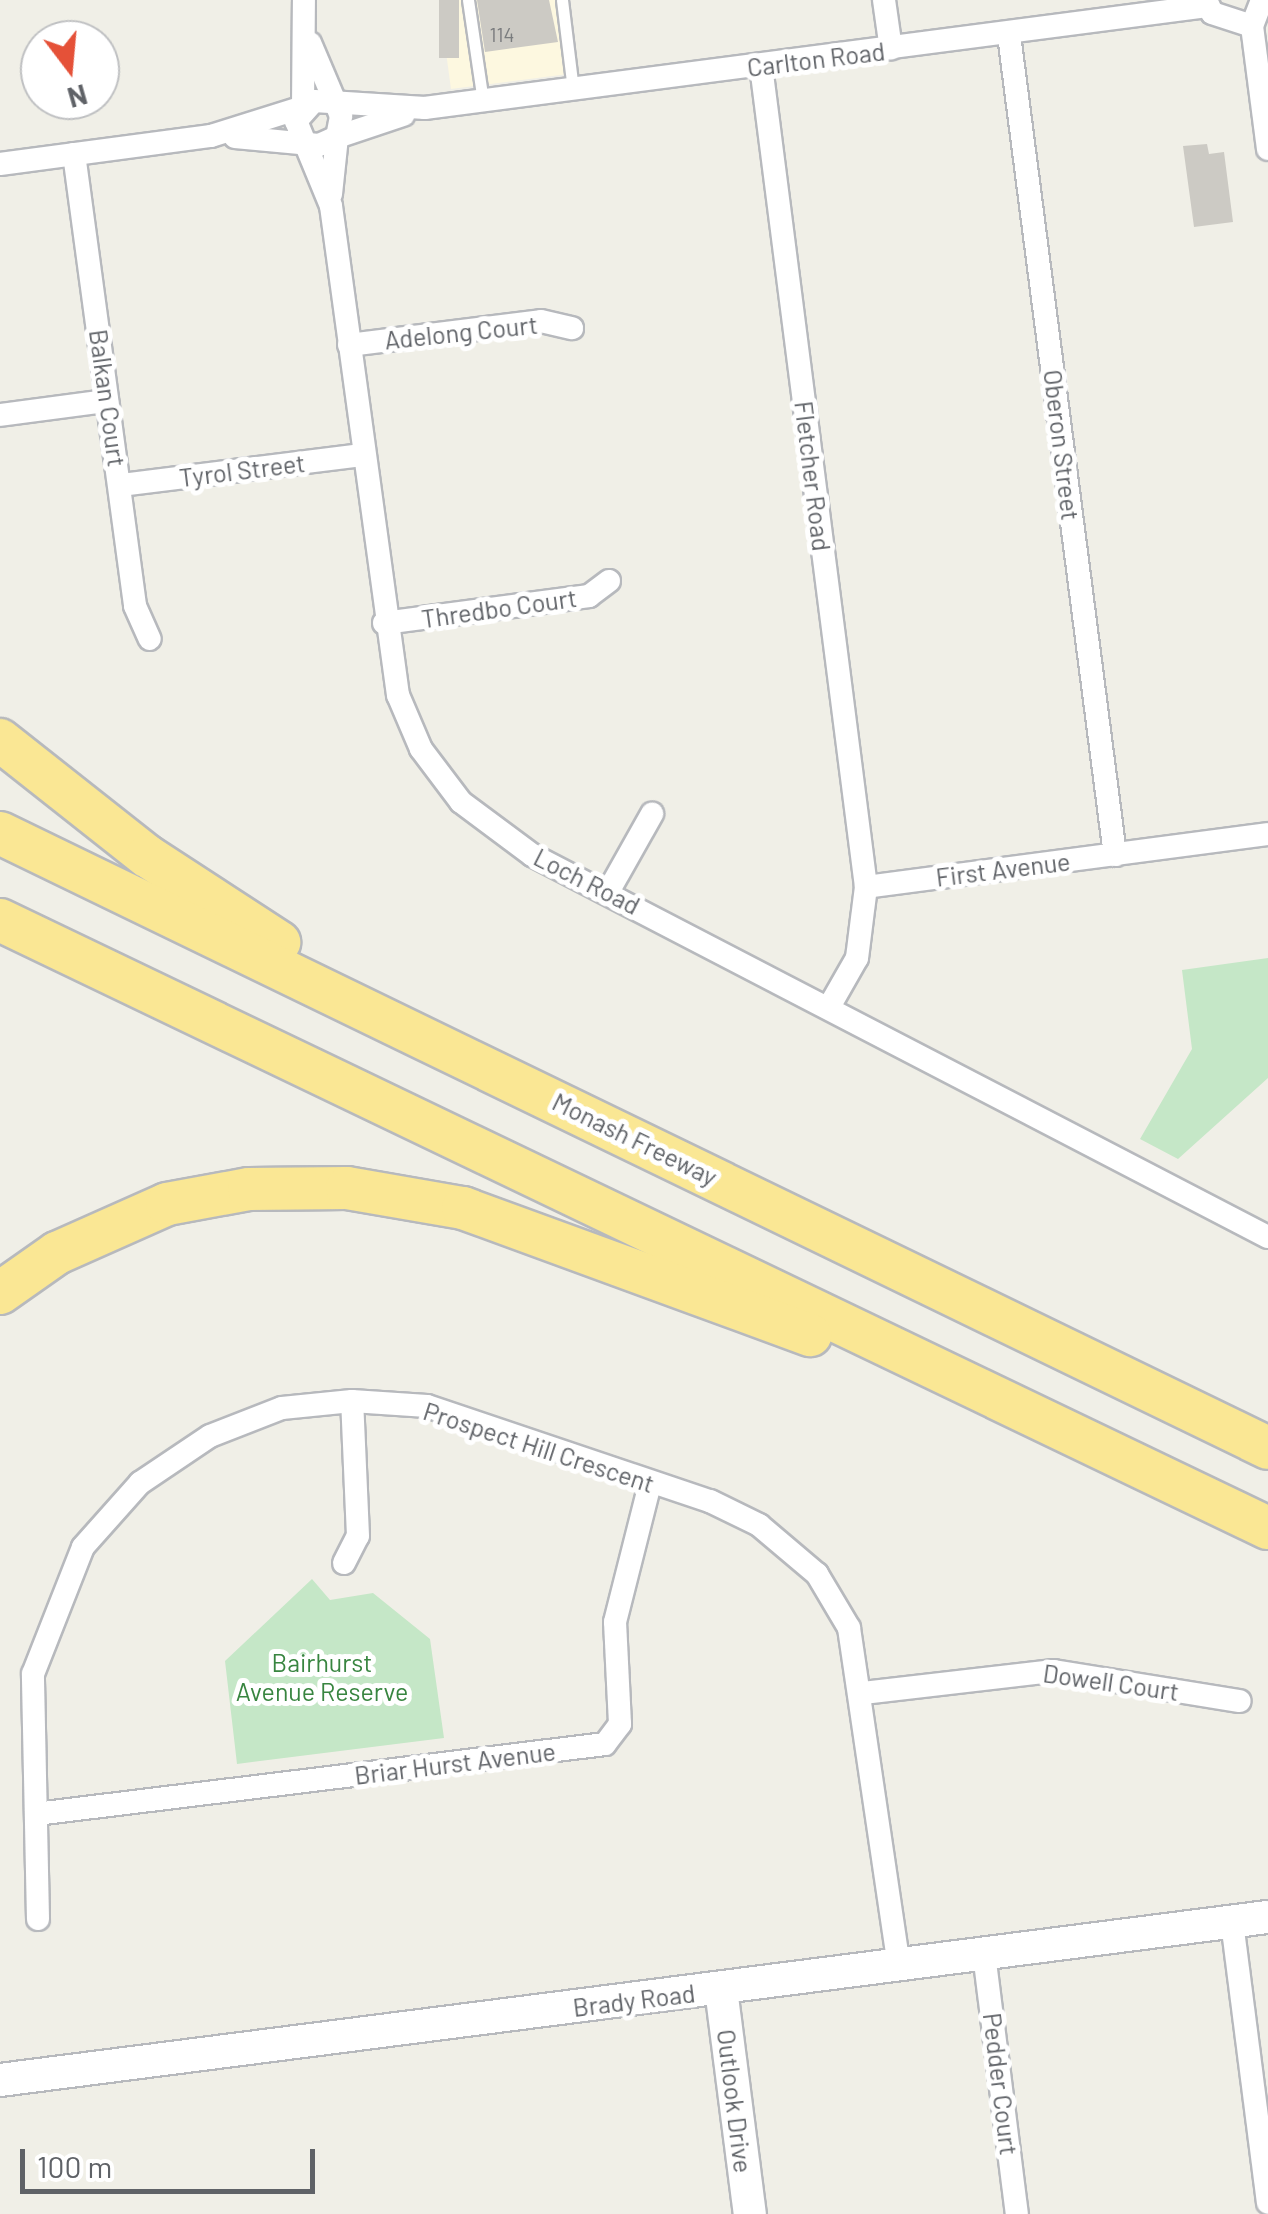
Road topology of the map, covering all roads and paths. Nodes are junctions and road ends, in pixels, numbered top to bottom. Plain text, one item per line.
1 (304, 0) edge
2 (468, 0) edge
3 (562, 0) edge
4 (884, 0) edge
5 (1264, 2) edge
6 (1207, 3) edge
7 (1252, 26) junction
8 (1009, 35) junction
9 (308, 39) junction
10 (891, 49) junction
11 (760, 66) junction
12 (573, 90) junction
13 (482, 102) junction
14 (333, 105) junction
15 (302, 107) junction
16 (426, 108) junction
17 (211, 136) junction
18 (337, 136) junction
19 (306, 141) junction
20 (1268, 150) edge
21 (74, 154) junction
22 (0, 164) edge
23 (330, 206) junction
24 (572, 328) dead end
25 (349, 345) junction
26 (107, 401) junction
27 (0, 415) edge
28 (362, 455) junction
29 (121, 485) junction
30 (609, 581) dead end
31 (384, 623) junction
32 (150, 639) dead end
33 (0, 740) edge
34 (652, 814) dead end
35 (0, 833) edge
36 (1268, 834) edge
37 (1115, 855) junction
38 (866, 887) junction
39 (608, 892) junction
40 (0, 920) edge
41 (829, 1007) junction
42 (434, 1041) junction
43 (1268, 1237) edge
44 (0, 1293) edge
45 (352, 1401) junction
46 (1058, 1426) junction
47 (1268, 1448) edge
48 (650, 1484) junction
49 (1268, 1528) edge
50 (344, 1563) dead end
51 (863, 1693) junction
52 (1240, 1701) dead end
53 (36, 1814) junction
54 (1268, 1917) edge
55 (38, 1919) dead end
56 (1232, 1922) junction
57 (984, 1954) junction
58 (899, 1966) junction
59 (721, 1988) junction
60 (0, 2080) edge
61 (1268, 2202) edge
62 (750, 2214) edge
63 (1018, 2214) edge

1 - 9 street
2 - 13 lane
3 - 12 lane
4 - 10 street
5 - 7 street
6 - 7 street
6 - 8 street, Carlton Road
7 - 20 street
8 - 10 street, Carlton Road
8 - 37 street, Oberon Street
9 - 14 street
9 - 15 street
10 - 11 street, Carlton Road
11 - 12 street, Carlton Road
11 - 38 street, Fletcher Road
12 - 13 street, Carlton Road
13 - 16 street, Carlton Road
14 - 15 street, Carlton Road
14 - 16 street, Carlton Road
14 - 18 street, Loch Road
15 - 17 street
15 - 19 street, Loch Road
16 - 18 street, Carlton Road
17 - 19 street
17 - 21 street
18 - 19 street, Carlton Road
18 - 23 street, Loch Road
19 - 23 street, Loch Road
21 - 22 street
21 - 26 street, Balkan Court
23 - 25 street, Loch Road
24 - 25 street, Adelong Court
25 - 28 street, Loch Road
26 - 27 street
26 - 29 street, Balkan Court
28 - 29 street, Tyrol Street
28 - 31 street, Loch Road
29 - 32 street, Balkan Court
30 - 31 street, Thredbo Court
31 - 39 street, Loch Road
33 - 42 highway
34 - 39 street
35 - 42 highway, Monash Freeway
36 - 37 street, First Avenue
37 - 38 street, First Avenue
38 - 41 street
39 - 41 street, Loch Road
40 - 46 highway
41 - 43 street, Loch Road
42 - 47 highway, Monash Freeway
44 - 46 highway
45 - 48 street, Prospect Hill Crescent
45 - 50 street
45 - 53 street, Prospect Hill Crescent
46 - 49 highway
48 - 51 street, Prospect Hill Crescent
48 - 53 street, Briar Hurst Avenue
51 - 52 street, Dowell Court
51 - 58 street, Prospect Hill Crescent
53 - 55 street, Prospect Hill Crescent
54 - 56 main road, Brady Road
56 - 57 main road, Brady Road
56 - 61 street
57 - 58 main road, Brady Road
57 - 63 street, Pedder Court
58 - 59 main road, Brady Road
59 - 60 main road, Brady Road
59 - 62 main road, Outlook Drive

